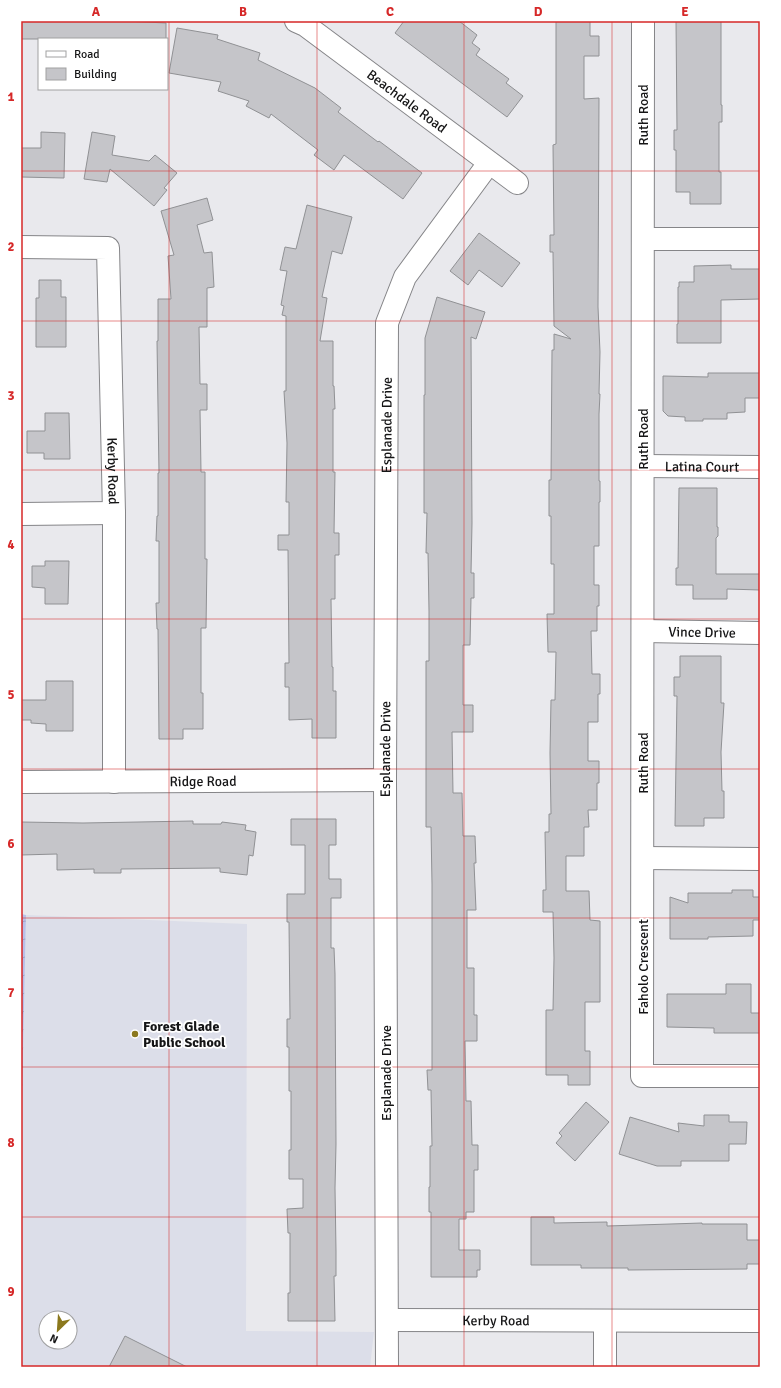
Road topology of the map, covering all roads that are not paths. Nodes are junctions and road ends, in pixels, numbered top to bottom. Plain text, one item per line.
1 (643, 21) edge
2 (303, 22) edge
3 (489, 162) junction
4 (518, 183) dead end
5 (643, 239) junction
6 (760, 239) edge
7 (21, 247) edge
8 (643, 466) junction
9 (760, 467) edge
10 (21, 514) edge
11 (114, 514) junction
12 (643, 632) junction
13 (760, 633) edge
14 (385, 780) junction
15 (21, 782) edge
16 (114, 782) junction
17 (643, 858) junction
18 (760, 859) edge
19 (760, 1076) edge
20 (386, 1320) junction
21 (605, 1321) junction
22 (760, 1321) edge
23 (387, 1367) edge
24 (605, 1367) edge

1 - 5 street, Ruth Road
2 - 3 street, Beachdale Road
3 - 4 street, Beachdale Road
3 - 14 street, Esplanade Drive
5 - 6 street
5 - 8 street, Ruth Road
7 - 11 street, Kerby Road
8 - 9 street, Latina Court
8 - 12 street, Ruth Road
10 - 11 street
11 - 16 street, Kerby Road
12 - 13 street, Vince Drive
12 - 17 street, Ruth Road
14 - 16 street, Ridge Road
14 - 20 street, Esplanade Drive
15 - 16 street, Ridge Road
17 - 18 street
17 - 19 street, Faholo Crescent
20 - 21 street, Kerby Road
20 - 23 street, Esplanade Drive
21 - 22 street, Kerby Road
21 - 24 street

